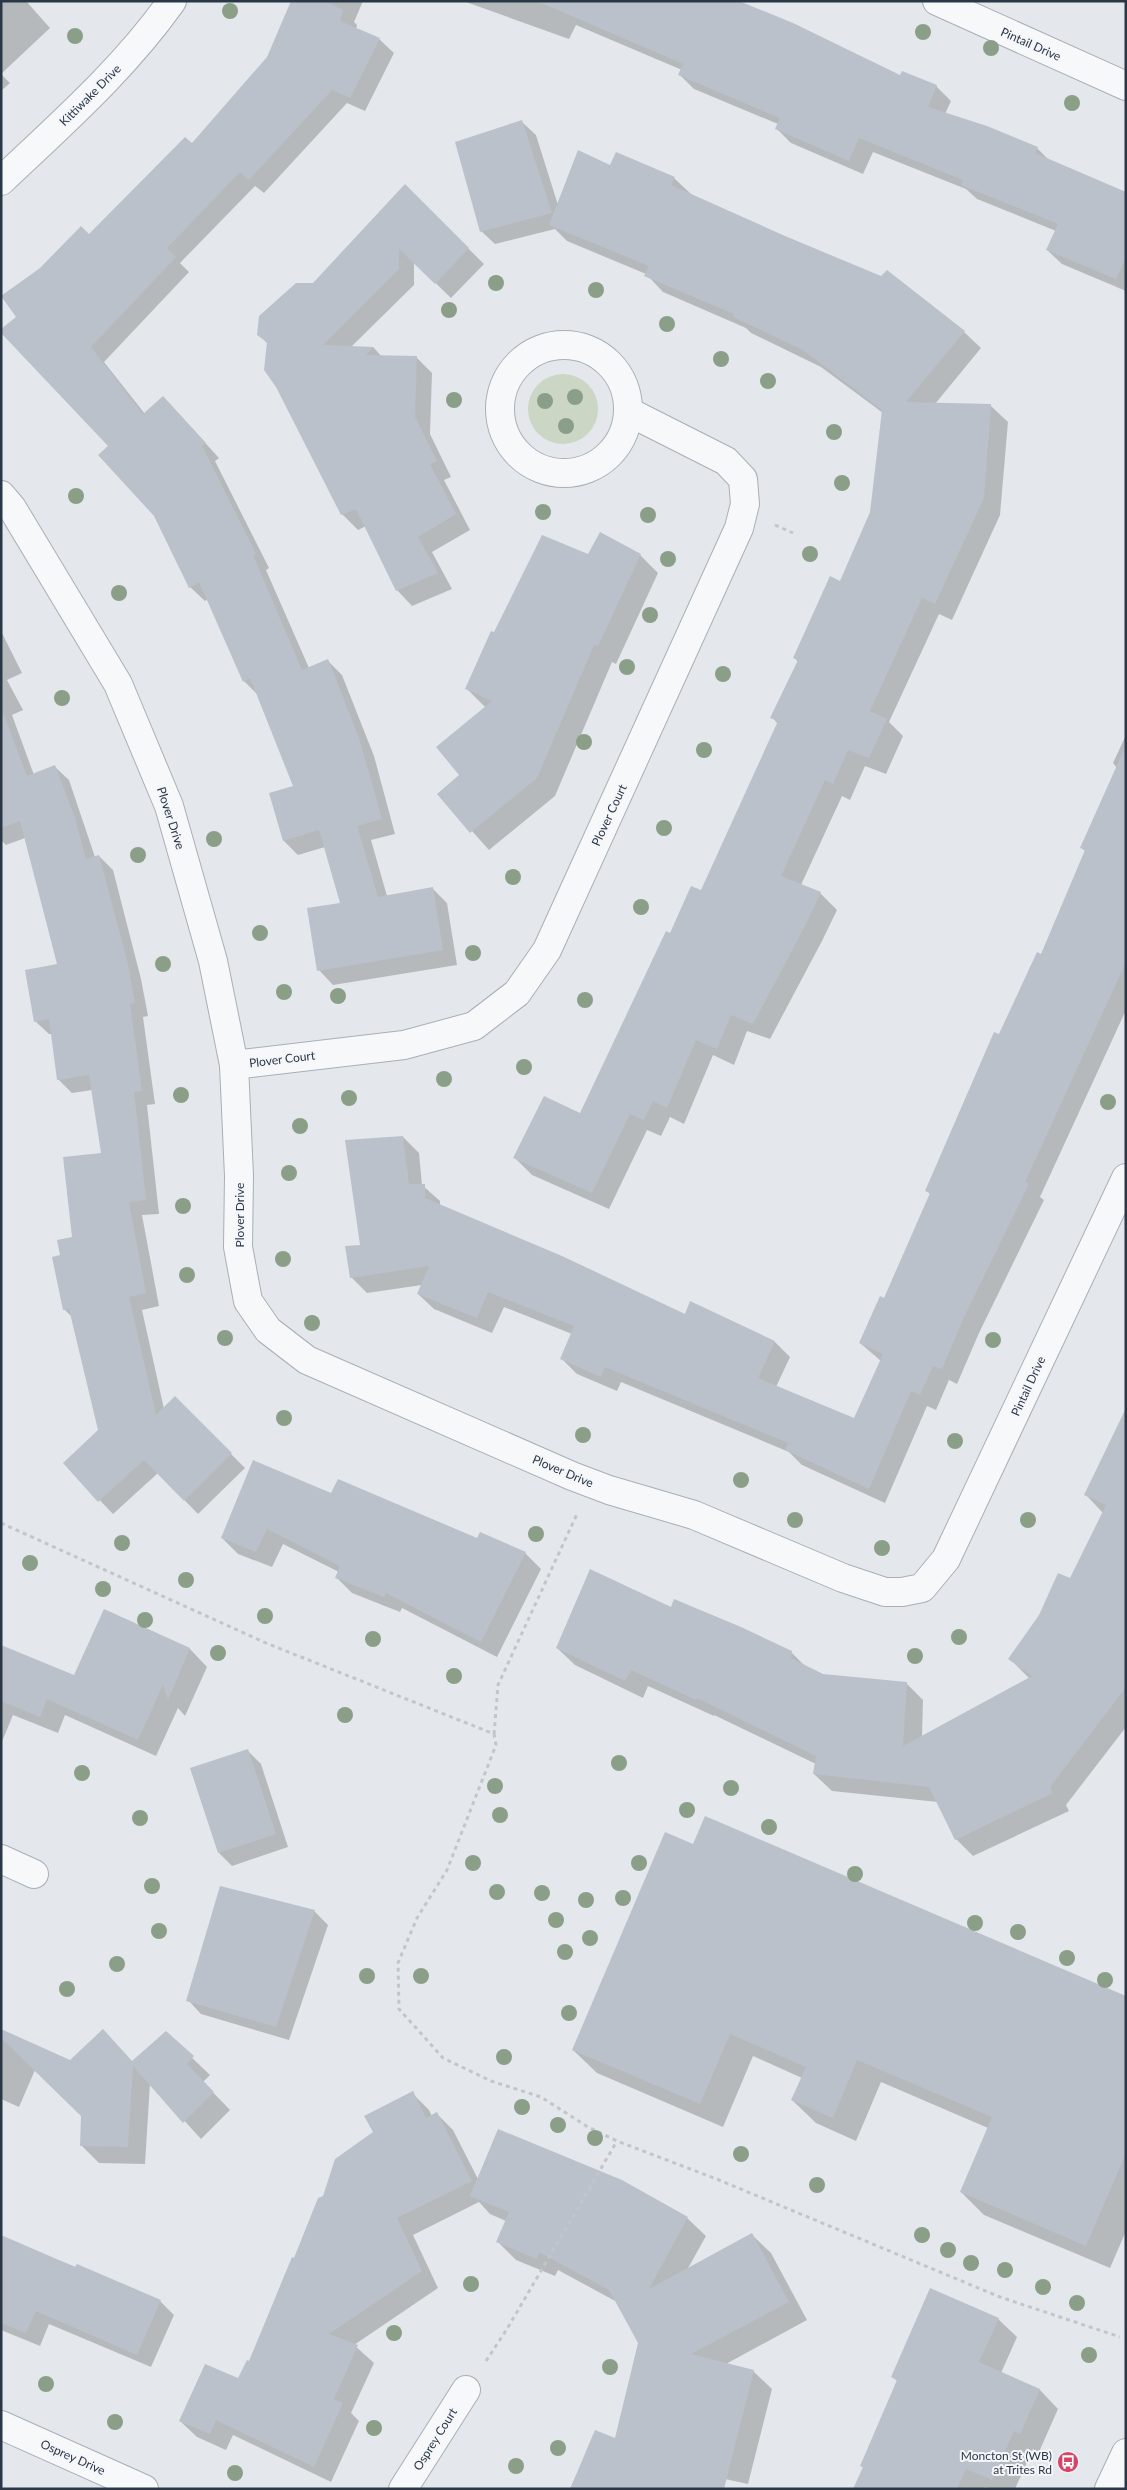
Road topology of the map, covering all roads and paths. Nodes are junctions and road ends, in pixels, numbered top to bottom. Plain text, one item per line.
1 (172, 1) edge
2 (937, 1) edge
3 (1126, 86) edge
4 (1, 181) edge
5 (629, 412) junction
6 (1, 495) edge
7 (234, 1065) junction
8 (1126, 1178) edge
9 (577, 1513) dead end
10 (1, 1523) edge
11 (922, 1588) joint
12 (494, 1734) junction
13 (1, 1859) edge
14 (34, 1874) dead end
15 (616, 2142) junction
16 (1120, 2337) dead end
17 (466, 2390) joint
18 (1, 2425) edge
19 (1126, 2453) edge
20 (144, 2489) edge
21 (403, 2489) edge
22 (1109, 2489) edge

1 - 4 street, Kittiwake Drive
2 - 3 street, Pintail Drive
5 - 5 street
5 - 7 street, Plover Court
6 - 7 street, Plover Drive
7 - 11 street, Plover Drive
8 - 11 street, Pintail Drive
9 - 12 path
10 - 12 path
12 - 15 path
13 - 14 street
15 - 16 path
15 - 17 path
17 - 21 street, Osprey Court
18 - 20 street, Osprey Drive
19 - 22 street

